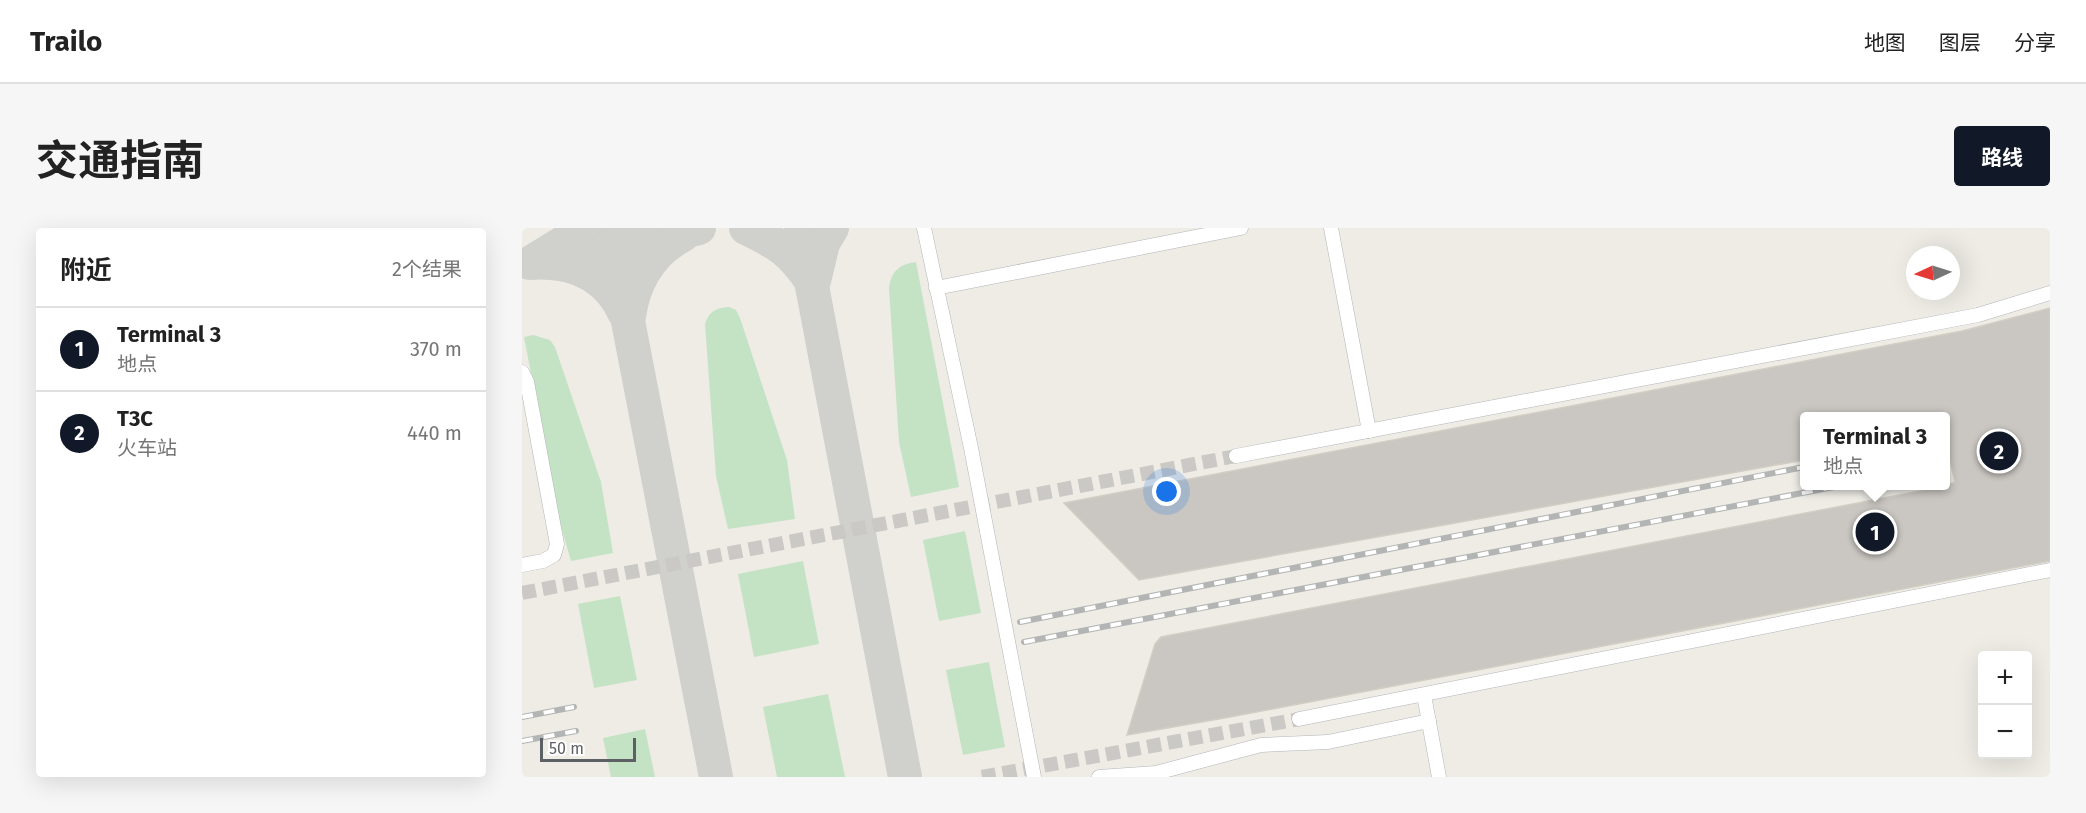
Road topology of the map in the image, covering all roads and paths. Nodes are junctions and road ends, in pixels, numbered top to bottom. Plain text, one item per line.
1 (924, 228) edge
2 (1241, 228) edge
3 (1330, 228) edge
4 (936, 288) junction
5 (2050, 293) edge
6 (522, 372) edge
7 (1369, 431) junction
8 (1236, 456) tunnel mouth
9 (522, 565) edge
10 (2050, 570) edge
11 (1424, 695) junction
12 (1299, 719) tunnel mouth
13 (1429, 721) junction
14 (1034, 777) edge
15 (1099, 777) edge
16 (1439, 777) edge

1 - 4 lane
2 - 4 lane
3 - 7 lane
4 - 14 lane
5 - 7 lane
6 - 9 lane
7 - 8 lane
10 - 11 lane
11 - 12 lane
11 - 13 lane
13 - 15 lane
13 - 16 lane

